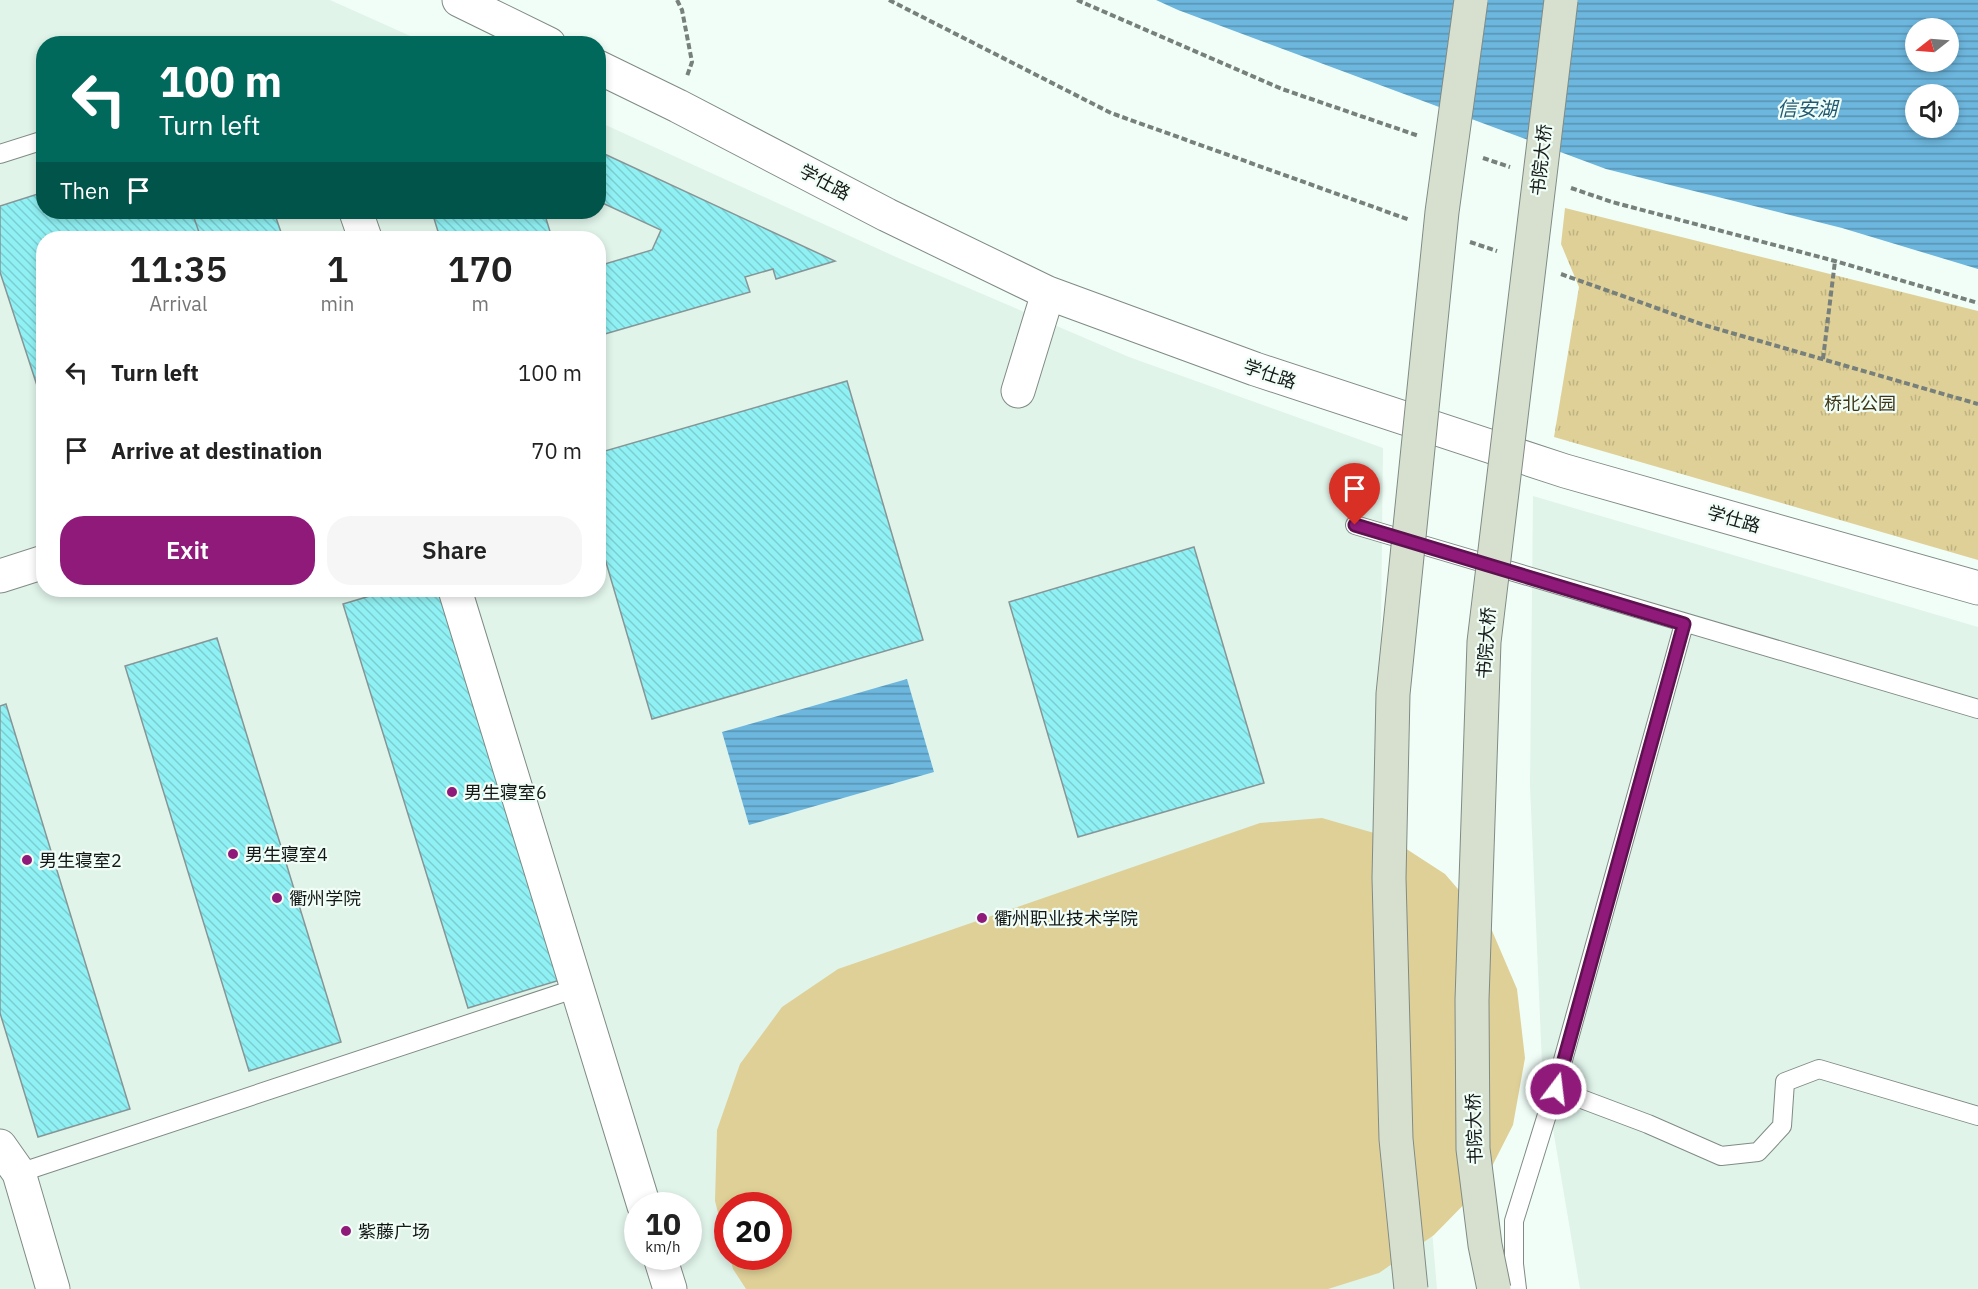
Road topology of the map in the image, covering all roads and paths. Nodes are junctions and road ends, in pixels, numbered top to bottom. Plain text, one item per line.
1 (459, 0) edge
2 (677, 0) edge
3 (1471, 0) edge
4 (1561, 0) edge
5 (533, 36) edge
6 (606, 71) edge
7 (678, 106) junction
8 (36, 143) edge
9 (0, 154) edge
10 (1835, 261) dead end
11 (1048, 293) junction
12 (1823, 360) dead end
13 (1018, 391) dead end
14 (1355, 525) dead end
15 (36, 565) edge
16 (0, 576) edge
17 (1978, 588) edge
18 (457, 597) edge
19 (1684, 624) junction
20 (1978, 709) edge
21 (577, 988) junction
22 (1556, 1089) junction
23 (1978, 1116) edge
24 (0, 1146) edge
25 (19, 1173) junction
26 (640, 1192) edge
27 (664, 1270) edge
28 (53, 1289) edge
29 (670, 1289) edge
30 (1411, 1289) edge
31 (1494, 1289) edge
32 (1517, 1289) edge

1 - 5 street
2 - 7 path
3 - 30 main road, bridge
4 - 31 main road, 书院大桥, bridge
6 - 7 street, 学仕路
7 - 11 street, 学仕路
8 - 9 lane
10 - 12 path
11 - 13 street
11 - 17 street, 学仕路
14 - 19 lane
15 - 16 street
18 - 21 street
19 - 20 lane
19 - 22 lane
21 - 25 lane
21 - 26 street
22 - 23 lane
22 - 32 lane
24 - 25 street
25 - 28 street
27 - 29 street

